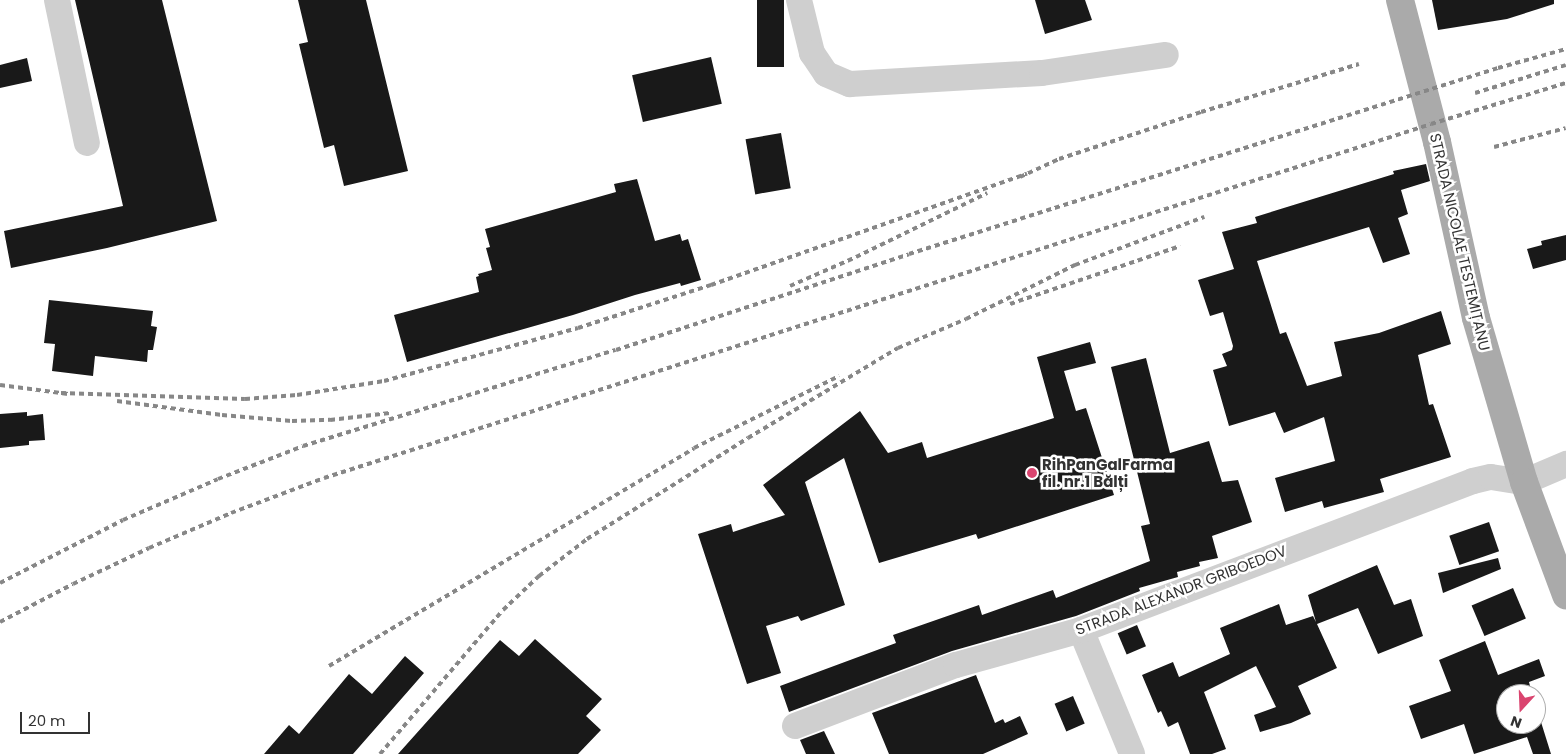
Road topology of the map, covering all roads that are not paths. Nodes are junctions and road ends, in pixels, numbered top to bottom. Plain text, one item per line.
1 (57, 0) edge
2 (799, 0) edge
3 (1400, 0) edge
4 (1166, 55) dead end
5 (87, 143) dead end
6 (1566, 464) edge
7 (1524, 482) junction
8 (1566, 595) edge
9 (1081, 630) junction
10 (795, 726) dead end
11 (1132, 754) edge

1 - 5 street
2 - 4 street
3 - 7 main road, STRADA NICOLAE TESTEMIȚANU
6 - 7 street
7 - 8 main road, STRADA NICOLAE TESTEMIȚANU
7 - 9 street, STRADA ALEXANDR GRIBOEDOV
9 - 10 street, STRADA ALEXANDR GRIBOEDOV
9 - 11 street

